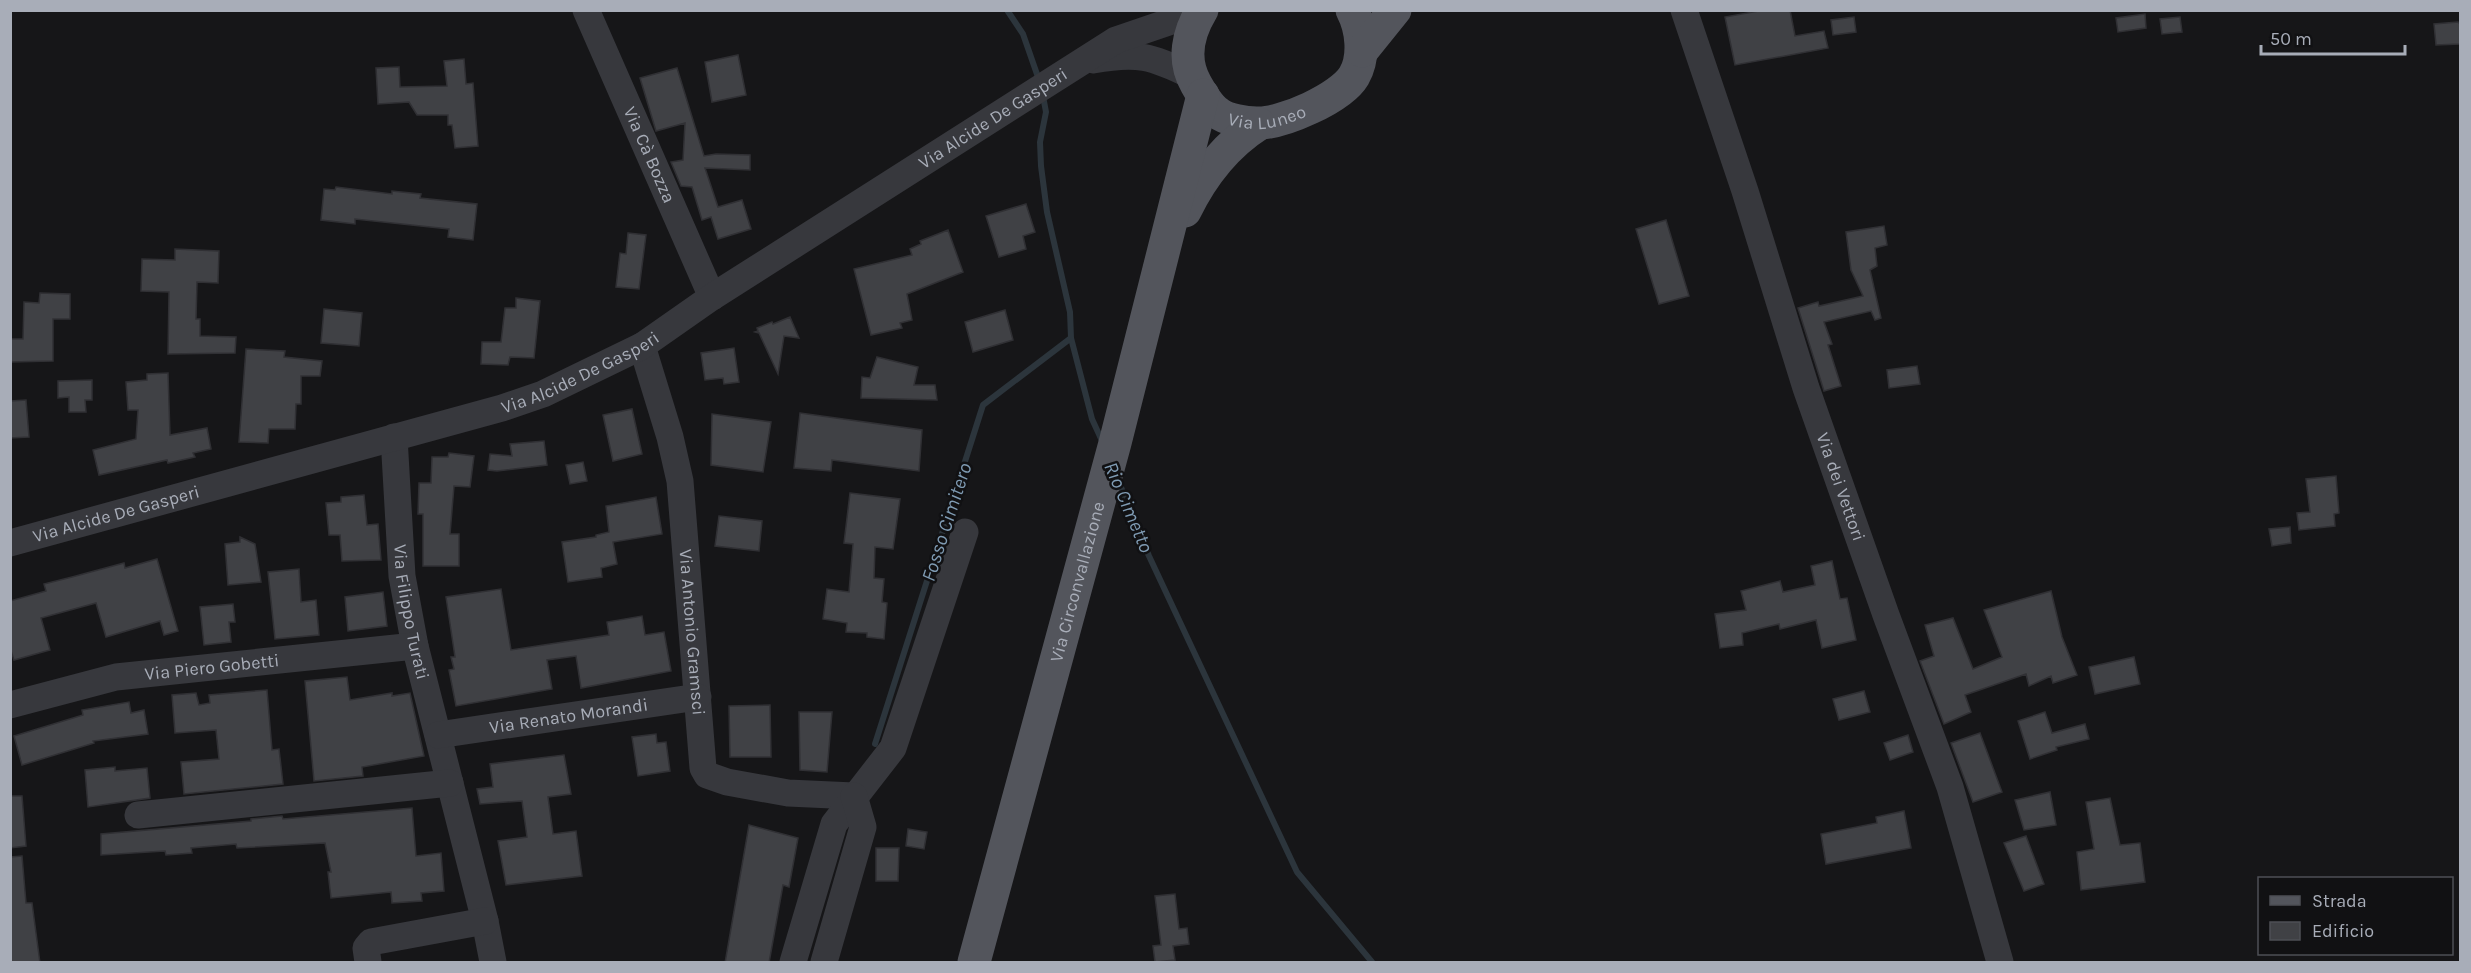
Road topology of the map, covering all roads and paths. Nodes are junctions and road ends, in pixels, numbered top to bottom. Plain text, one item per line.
1 (586, 10) edge
2 (1352, 10) edge
3 (1395, 10) edge
4 (1684, 10) edge
5 (1202, 11) edge
6 (1362, 51) junction
7 (1086, 61) junction
8 (1197, 86) junction
9 (1259, 123) junction
10 (1161, 265) junction
11 (712, 297) junction
12 (642, 346) junction
13 (394, 437) junction
14 (965, 532) dead end
15 (10, 543) edge
16 (415, 646) junction
17 (698, 697) junction
18 (10, 705) edge
19 (438, 735) junction
20 (450, 783) junction
21 (854, 796) junction
22 (138, 815) dead end
23 (485, 921) junction
24 (368, 963) edge
25 (493, 963) edge
26 (793, 963) edge
27 (824, 963) edge
28 (974, 963) edge
29 (2000, 963) edge

1 - 11 street, Via Cà Bozza
2 - 6 main road, Via Luneo
3 - 6 main road
4 - 29 street, Via dei Vettori
5 - 7 street, Via Alcide De Gasperi
5 - 8 main road
6 - 9 main road, Via Luneo
7 - 8 street
7 - 11 street, Via Alcide De Gasperi
8 - 9 main road, Via Luneo
8 - 10 main road, Via Circonvallazione
9 - 10 main road
10 - 28 main road, Via Circonvallazione
11 - 12 street, Via Alcide De Gasperi
12 - 13 street, Via Alcide De Gasperi
12 - 17 street, Via Antonio Gramsci
13 - 15 street, Via Alcide De Gasperi
13 - 16 street, Via Filippo Turati
14 - 21 street
16 - 18 street, Via Piero Gobetti
16 - 19 street, Via Filippo Turati
17 - 19 street, Via Renato Morandi
17 - 21 street, Via Antonio Gramsci
19 - 20 street, Via Filippo Turati
20 - 22 street
20 - 23 street, Via Filippo Turati
21 - 26 street
21 - 27 street
23 - 24 street
23 - 25 street, Via Filippo Turati

